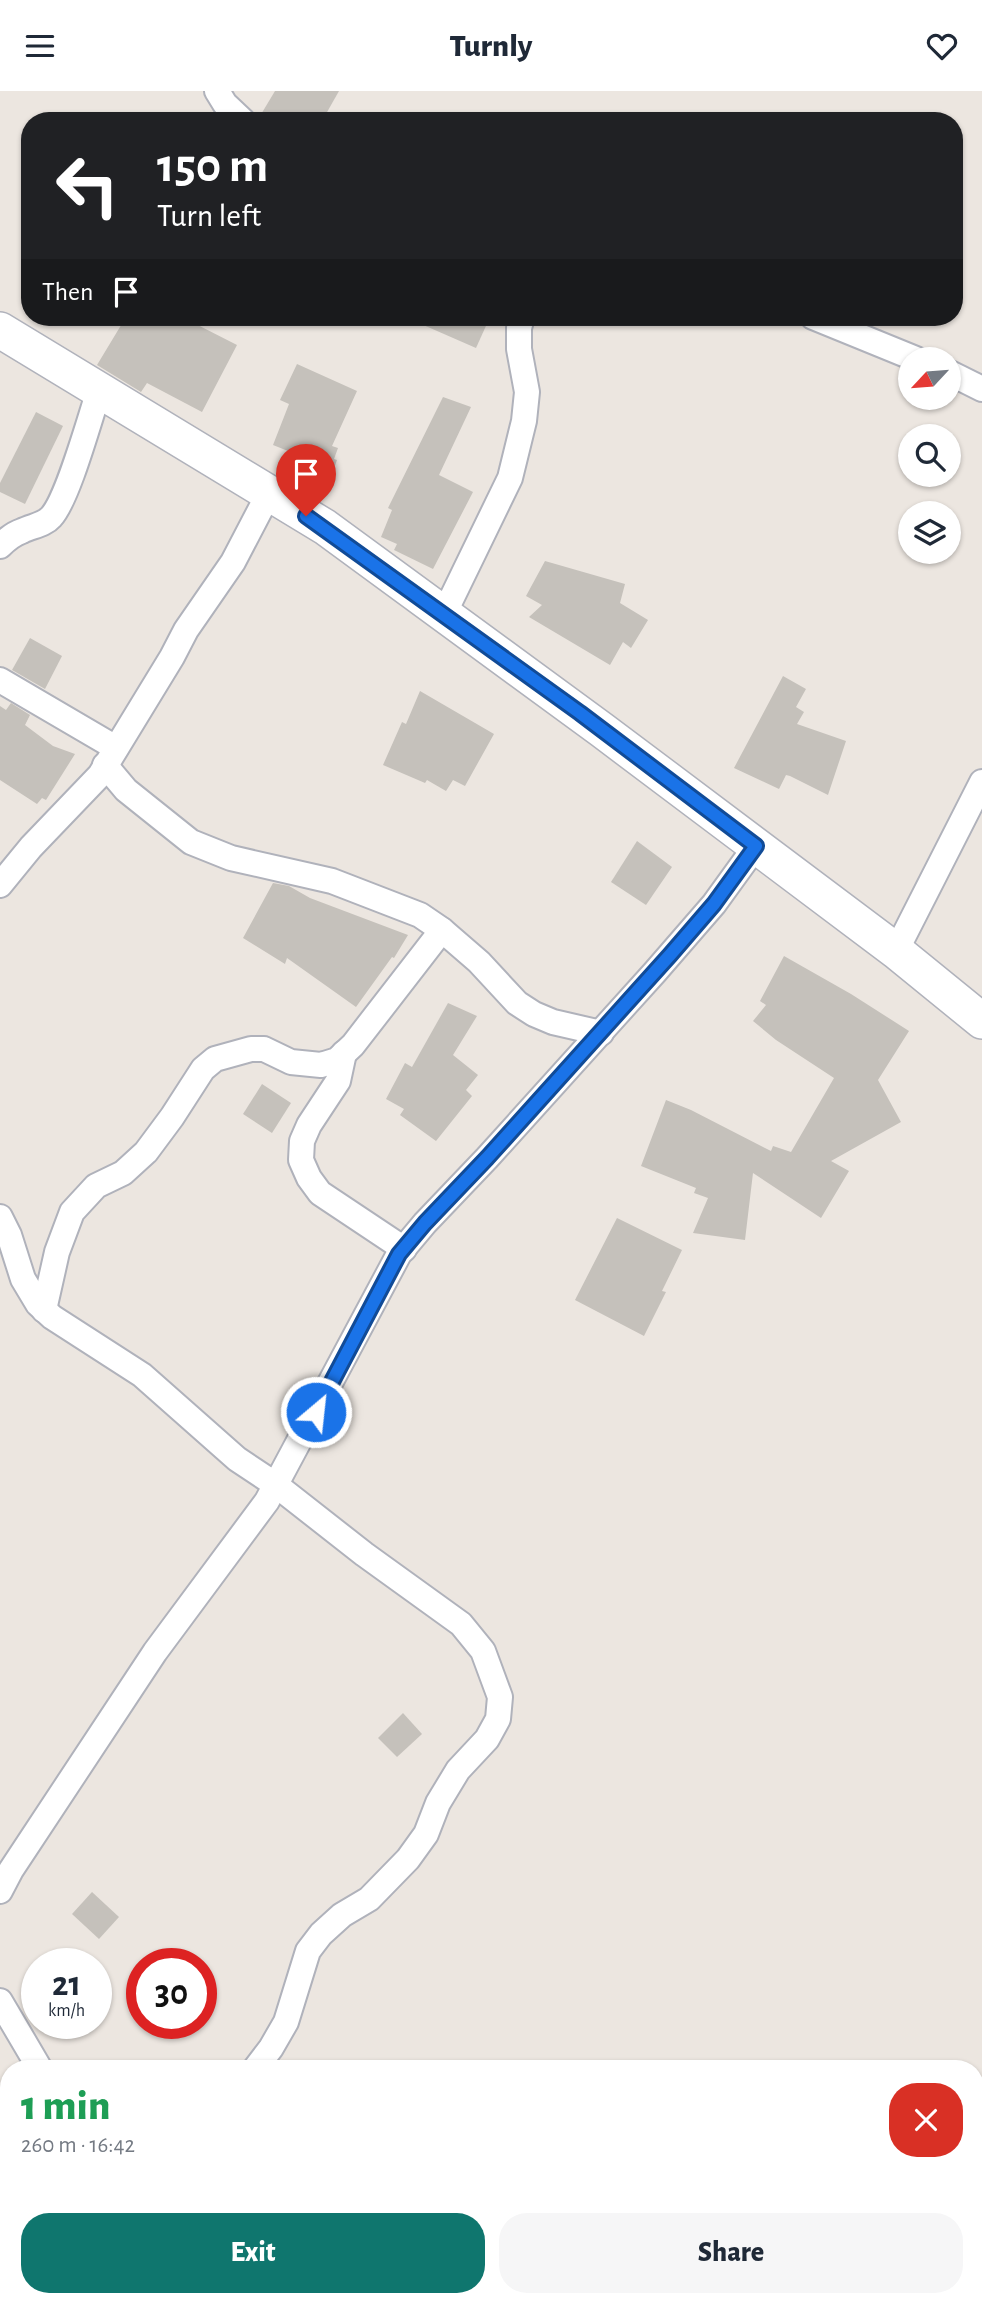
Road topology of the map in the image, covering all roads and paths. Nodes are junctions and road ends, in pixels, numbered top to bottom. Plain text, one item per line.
1 (217, 91) edge
2 (233, 112) edge
3 (520, 326) edge
4 (835, 326) edge
5 (0, 330) edge
6 (898, 352) edge
7 (961, 378) edge
8 (982, 389) edge
9 (99, 391) junction
10 (269, 493) junction
11 (0, 546) edge
12 (444, 614) junction
13 (0, 680) edge
14 (111, 757) junction
15 (982, 782) edge
16 (756, 846) junction
17 (0, 885) edge
18 (442, 930) junction
19 (896, 951) junction
20 (982, 1021) edge
21 (601, 1034) junction
22 (344, 1053) junction
23 (0, 1217) edge
24 (404, 1249) junction
25 (44, 1310) junction
26 (276, 1485) junction
27 (0, 1891) edge
28 (0, 2001) edge
29 (35, 2060) edge
30 (262, 2060) edge

1 - 2 street
3 - 12 street
4 - 6 street
5 - 9 street
7 - 8 street
9 - 10 street
9 - 11 street
10 - 12 street
10 - 14 street
12 - 16 street
13 - 14 street
14 - 17 street
14 - 18 street
15 - 19 street
16 - 19 street
16 - 21 street
18 - 21 street
18 - 22 street
19 - 20 street
21 - 24 street
22 - 24 street
22 - 25 street
23 - 25 street
24 - 26 street
25 - 26 street
26 - 27 street
26 - 30 street
28 - 29 street

